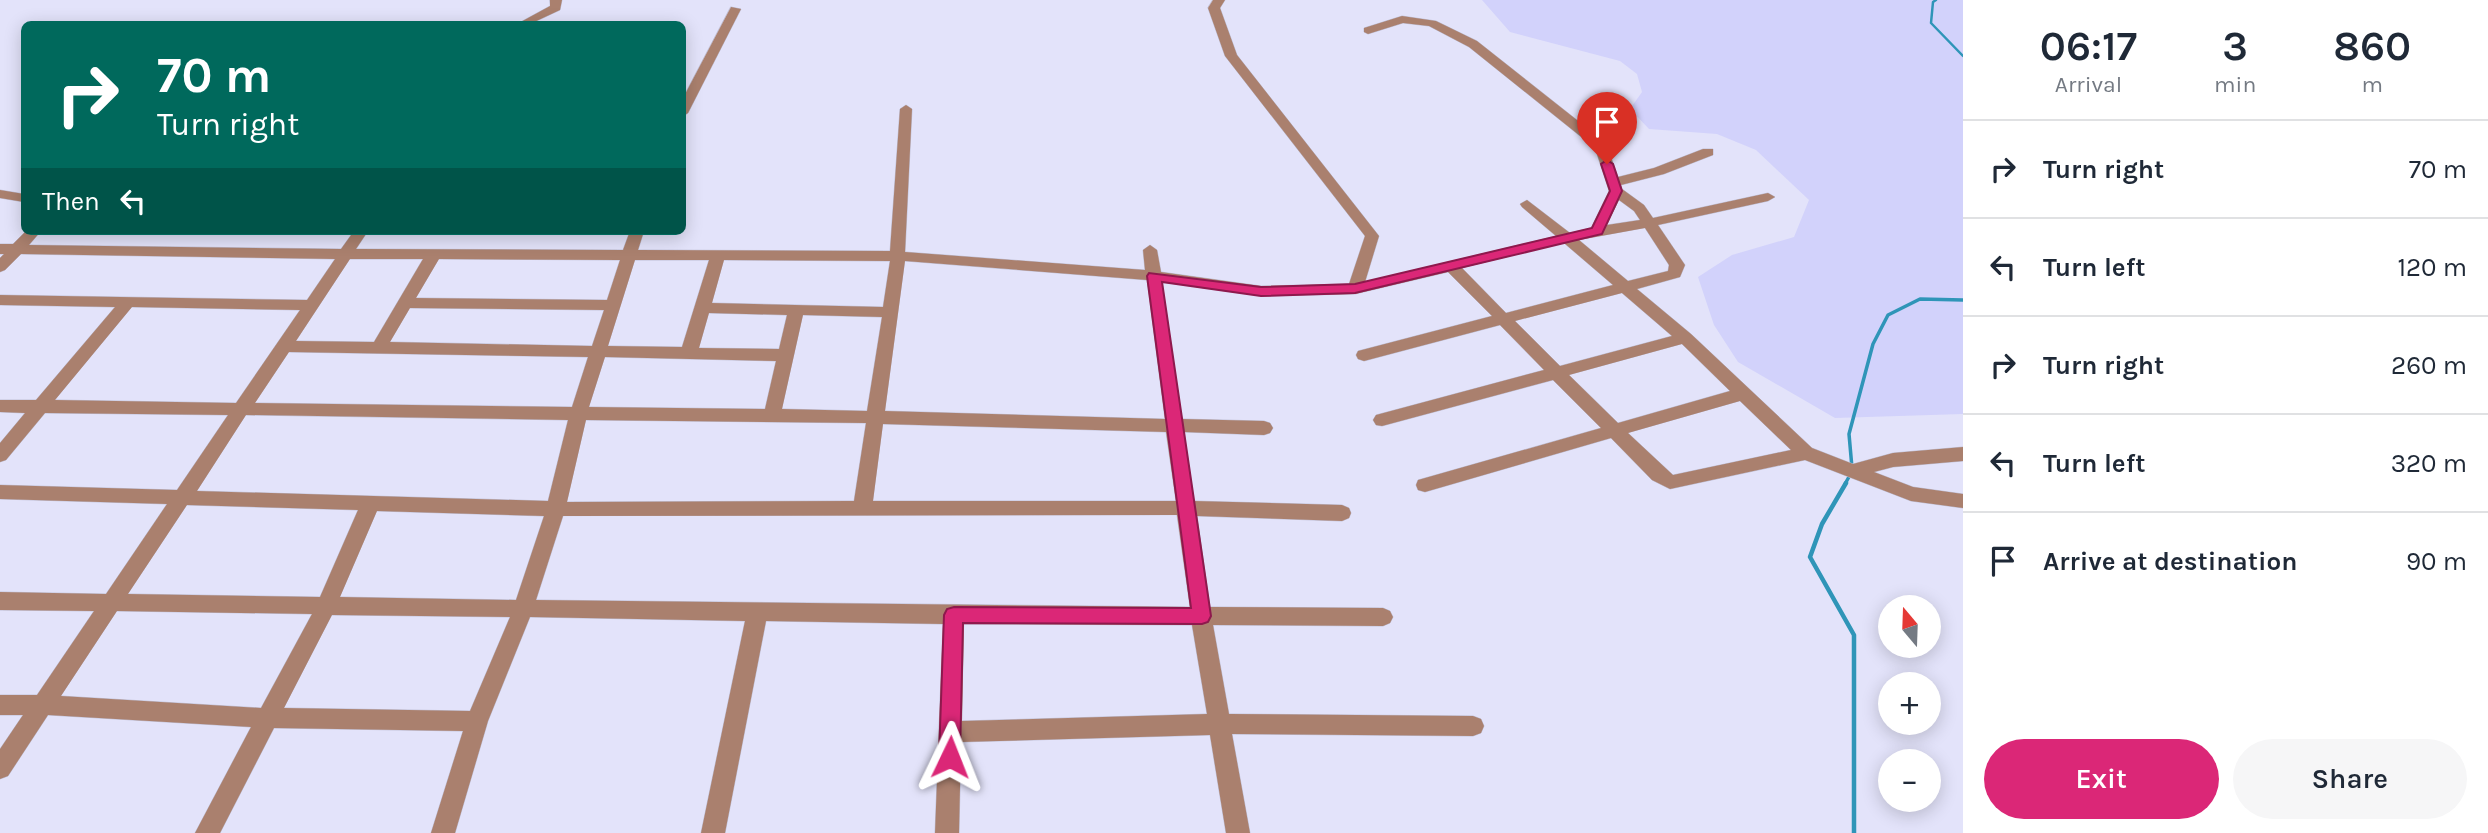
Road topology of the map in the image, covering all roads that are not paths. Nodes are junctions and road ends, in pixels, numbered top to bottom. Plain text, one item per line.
1 (556, 0) edge
2 (1219, 0) edge
3 (735, 9) dead end
4 (528, 21) edge
5 (1368, 30) dead end
6 (686, 105) edge
7 (906, 109) dead end
8 (1708, 152) dead end
9 (1615, 187) junction
10 (0, 194) edge
11 (1768, 197) dead end
12 (21, 198) edge
13 (1527, 204) dead end
14 (1649, 223) junction
15 (1597, 231) junction
16 (30, 235) edge
17 (358, 235) edge
18 (637, 235) edge
19 (1567, 238) junction
20 (0, 249) edge
21 (17, 249) junction
22 (1150, 250) dead end
23 (346, 254) junction
24 (434, 254) junction
25 (630, 255) junction
26 (718, 255) junction
27 (897, 256) junction
28 (1451, 266) junction
29 (0, 267) edge
30 (1154, 276) junction
31 (1626, 288) junction
32 (1355, 289) junction
33 (0, 300) edge
34 (128, 302) junction
35 (405, 303) junction
36 (313, 305) junction
37 (614, 305) junction
38 (703, 308) junction
39 (796, 310) junction
40 (890, 312) junction
41 (1503, 318) junction
42 (1685, 338) junction
43 (285, 346) junction
44 (379, 347) junction
45 (598, 351) junction
46 (689, 353) junction
47 (786, 355) junction
48 (1364, 355) dead end
49 (1558, 374) junction
50 (1742, 394) junction
51 (0, 406) edge
52 (41, 407) junction
53 (243, 409) junction
54 (578, 415) junction
55 (772, 416) junction
56 (875, 417) junction
57 (1382, 420) dead end
58 (1175, 426) junction
59 (1264, 428) dead end
60 (1615, 431) junction
61 (1806, 453) junction
62 (1963, 454) edge
63 (0, 455) edge
64 (1852, 471) junction
65 (1425, 485) dead end
66 (0, 492) edge
67 (184, 496) junction
68 (1963, 501) edge
69 (371, 503) junction
70 (1186, 508) junction
71 (556, 509) junction
72 (862, 509) junction
73 (1342, 513) dead end
74 (0, 601) edge
75 (108, 603) junction
76 (327, 605) junction
77 (524, 607) junction
78 (757, 612) junction
79 (954, 615) junction
80 (1202, 616) junction
81 (1384, 617) dead end
82 (0, 705) edge
83 (42, 705) junction
84 (267, 718) junction
85 (477, 721) junction
86 (1219, 724) junction
87 (1473, 726) dead end
88 (950, 732) junction
89 (0, 768) edge
90 (207, 833) edge
91 (443, 833) edge
92 (713, 833) edge
93 (947, 833) edge
94 (1238, 833) edge

1 - 4 street
2 - 32 street
3 - 6 street
5 - 9 street
7 - 27 street
8 - 9 street
9 - 14 street
9 - 15 street
10 - 12 street
11 - 14 street
13 - 19 street
14 - 15 street
14 - 31 street
15 - 19 street
16 - 21 street
17 - 23 street
18 - 25 street
19 - 28 street
19 - 31 street
20 - 21 street
21 - 23 street
21 - 29 street
22 - 30 street
23 - 24 street
23 - 36 street
24 - 25 street
24 - 35 street
25 - 26 street
25 - 37 street
26 - 27 street
26 - 38 street
27 - 30 street
27 - 40 street
28 - 32 street
28 - 41 street
30 - 32 street
30 - 58 street
31 - 41 street
31 - 42 street
33 - 34 street
34 - 36 street
34 - 52 street
35 - 37 street
35 - 44 street
36 - 43 street
37 - 45 street
38 - 39 street
38 - 46 street
39 - 40 street
39 - 47 street
40 - 56 street
41 - 48 street
41 - 49 street
42 - 49 street
42 - 50 street
43 - 44 street
43 - 53 street
44 - 45 street
45 - 46 street
45 - 54 street
46 - 47 street
47 - 55 street
49 - 57 street
49 - 60 street
50 - 60 street
50 - 61 street
51 - 52 street
52 - 53 street
52 - 63 street
53 - 54 street
53 - 67 street
54 - 55 street
54 - 71 street
55 - 56 street
56 - 58 street
56 - 72 street
58 - 59 street
58 - 70 street
60 - 61 street
60 - 65 street
61 - 64 street
62 - 64 street
64 - 68 street
66 - 67 street
67 - 69 street
67 - 75 street
69 - 71 street
69 - 76 street
70 - 72 street
70 - 73 street
70 - 80 street
71 - 72 street
71 - 77 street
74 - 75 street
75 - 76 street
75 - 83 street
76 - 77 street
76 - 84 street
77 - 78 street
77 - 85 street
78 - 79 street
78 - 92 street
79 - 80 street
79 - 88 street
80 - 81 street
80 - 86 street
82 - 83 street
83 - 84 street
83 - 89 street
84 - 85 street
84 - 90 street
85 - 91 street
86 - 87 street
86 - 88 street
86 - 94 street
88 - 93 street

